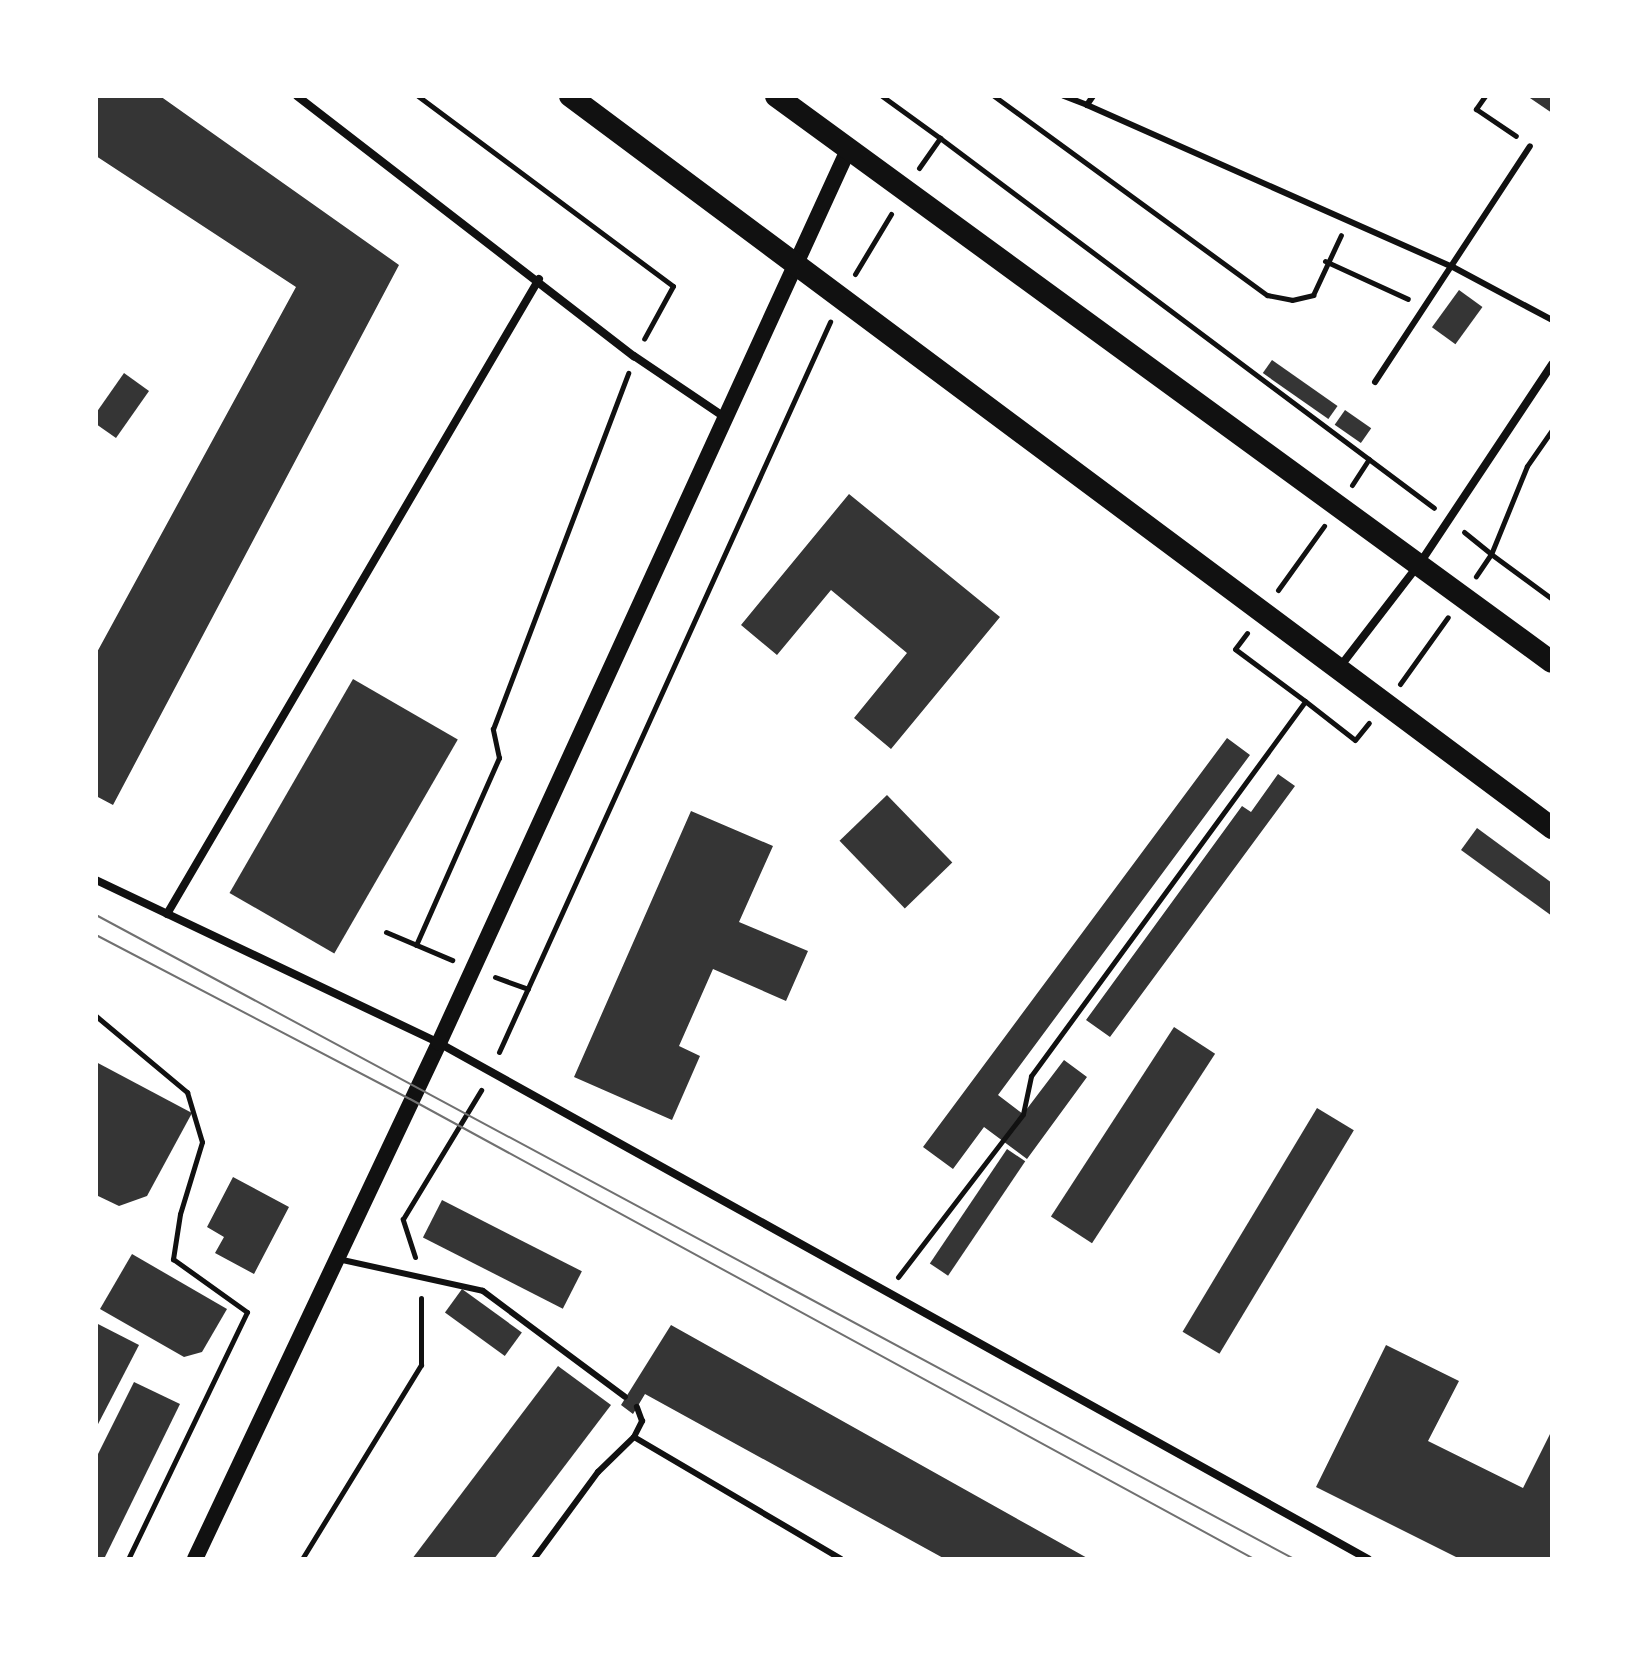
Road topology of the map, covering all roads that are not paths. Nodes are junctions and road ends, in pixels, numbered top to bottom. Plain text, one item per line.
1 (297, 96) edge
2 (570, 96) edge
3 (776, 96) edge
4 (1064, 96) edge
5 (1093, 96) edge
6 (1087, 105) junction
7 (1530, 146) road end
8 (849, 148) junction
9 (795, 260) junction
10 (1451, 266) junction
11 (539, 279) junction
12 (1552, 320) edge
13 (1552, 364) edge
14 (1375, 382) dead end
15 (723, 416) junction
16 (1420, 563) junction
17 (1552, 662) edge
18 (1338, 670) junction
19 (1552, 828) edge
20 (96, 880) edge
21 (167, 914) junction
22 (439, 1043) junction
23 (338, 1259) junction
24 (625, 1397) dead end
25 (637, 1407) dead end
26 (634, 1437) junction
27 (195, 1559) edge
28 (534, 1559) edge
29 (841, 1559) edge
30 (1368, 1559) edge

1 - 11 street
2 - 9 highway
3 - 8 highway
4 - 6 lane
5 - 6 lane
6 - 10 lane
7 - 10 lane
8 - 9 main road
8 - 16 highway
9 - 15 main road
9 - 18 highway
10 - 12 lane
10 - 14 lane
11 - 15 street
11 - 21 street
13 - 16 street
15 - 22 main road
16 - 17 highway
16 - 18 street
18 - 19 highway
20 - 21 street
21 - 22 street
22 - 23 main road
22 - 30 street
23 - 24 lane
23 - 27 main road
25 - 26 lane
26 - 28 lane
26 - 29 lane

